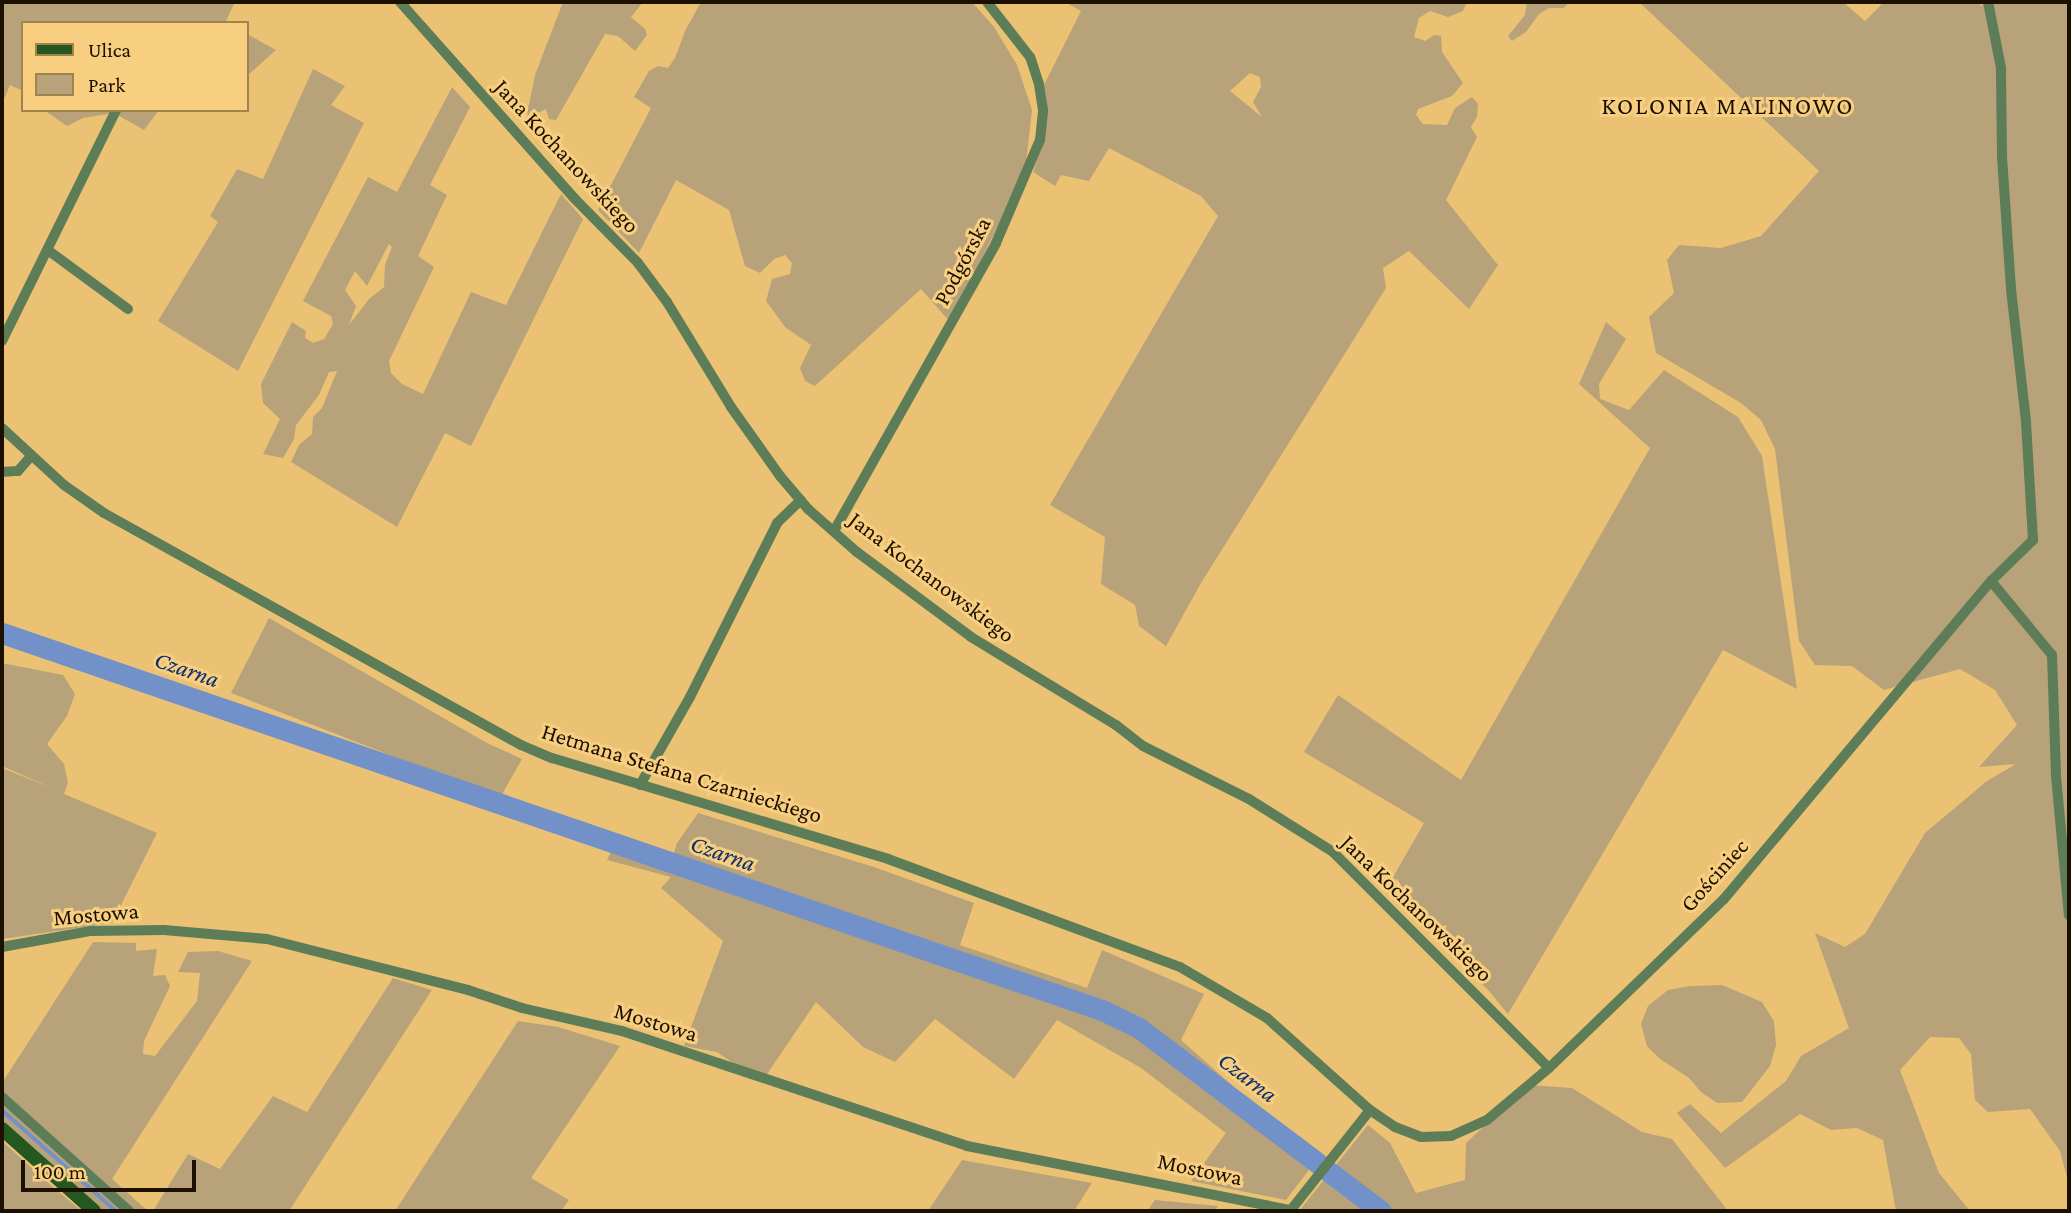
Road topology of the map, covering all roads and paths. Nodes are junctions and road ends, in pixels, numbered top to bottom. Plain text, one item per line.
1 (400, 2) edge
2 (987, 2) edge
3 (1987, 2) edge
4 (115, 112) edge
5 (49, 251) junction
6 (128, 309) dead end
7 (2, 341) edge
8 (2, 428) edge
9 (31, 456) junction
10 (2, 472) edge
11 (801, 500) junction
12 (834, 531) junction
13 (1991, 581) junction
14 (640, 785) junction
15 (2069, 915) edge
16 (2, 947) edge
17 (1549, 1068) junction
18 (2, 1097) edge
19 (1370, 1110) junction
20 (2, 1129) edge
21 (1291, 1210) edge
22 (94, 1211) edge
23 (129, 1211) edge

1 - 11 street, Jana Kochanowskiego
2 - 12 street, Podgórska
3 - 13 street, Gościniec
4 - 5 street
5 - 6 street
5 - 7 street
8 - 9 street, Hetmana Stefana Czarnieckiego
9 - 10 street
9 - 14 street, Hetmana Stefana Czarnieckiego
11 - 12 street, Jana Kochanowskiego
11 - 14 street
12 - 17 street, Jana Kochanowskiego
13 - 15 street
13 - 17 street, Gościniec
14 - 19 street, Hetmana Stefana Czarnieckiego
16 - 21 street, Mostowa
17 - 19 street, Gościniec
18 - 23 street
19 - 21 street
20 - 22 main road

